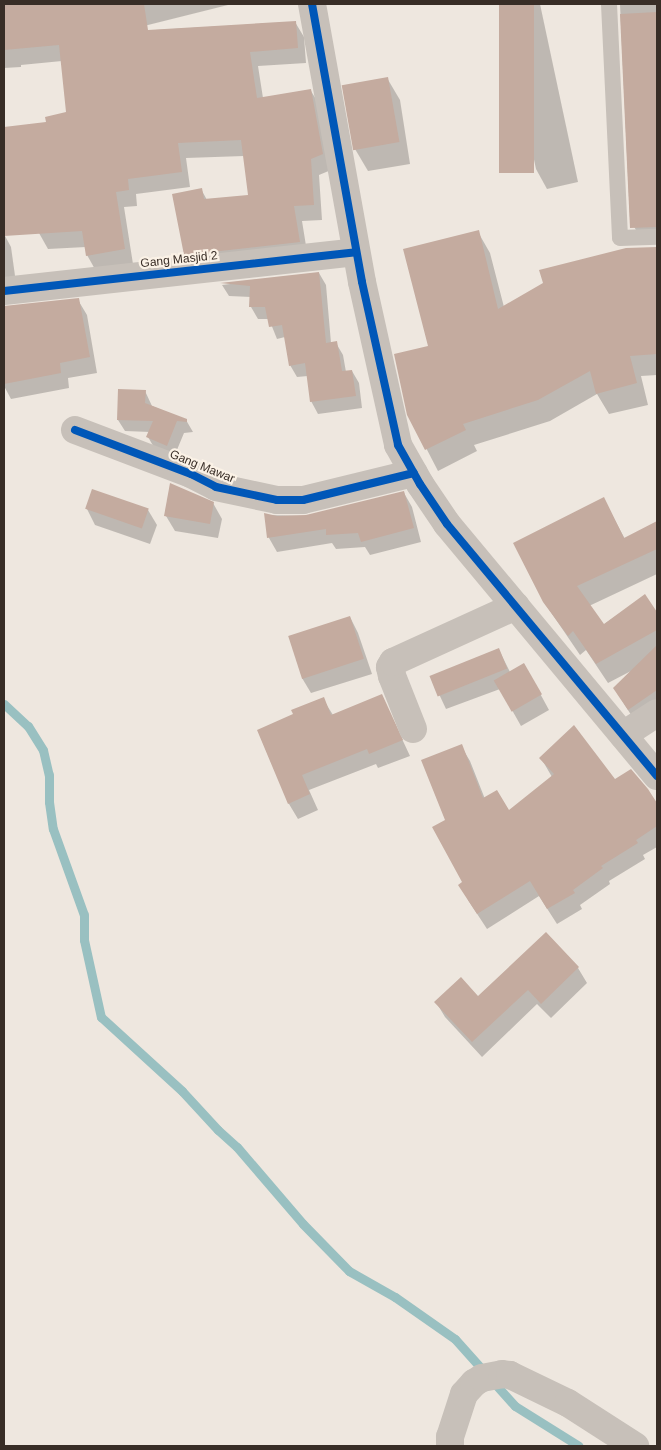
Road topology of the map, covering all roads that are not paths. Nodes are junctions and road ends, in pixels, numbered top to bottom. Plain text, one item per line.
1 (312, 4) edge
2 (609, 4) edge
3 (657, 237) edge
4 (356, 252) junction
5 (4, 291) edge
6 (75, 430) dead end
7 (414, 473) junction
8 (516, 606) junction
9 (657, 713) edge
10 (413, 729) dead end
11 (623, 735) junction
12 (657, 776) edge
13 (450, 1446) edge
14 (635, 1446) edge

1 - 4 street
2 - 3 lane
4 - 5 street, Gang Masjid 2
4 - 7 street
6 - 7 street, Gang Mawar
7 - 8 street
8 - 10 street
8 - 11 street
9 - 11 street
11 - 12 street
13 - 14 street

